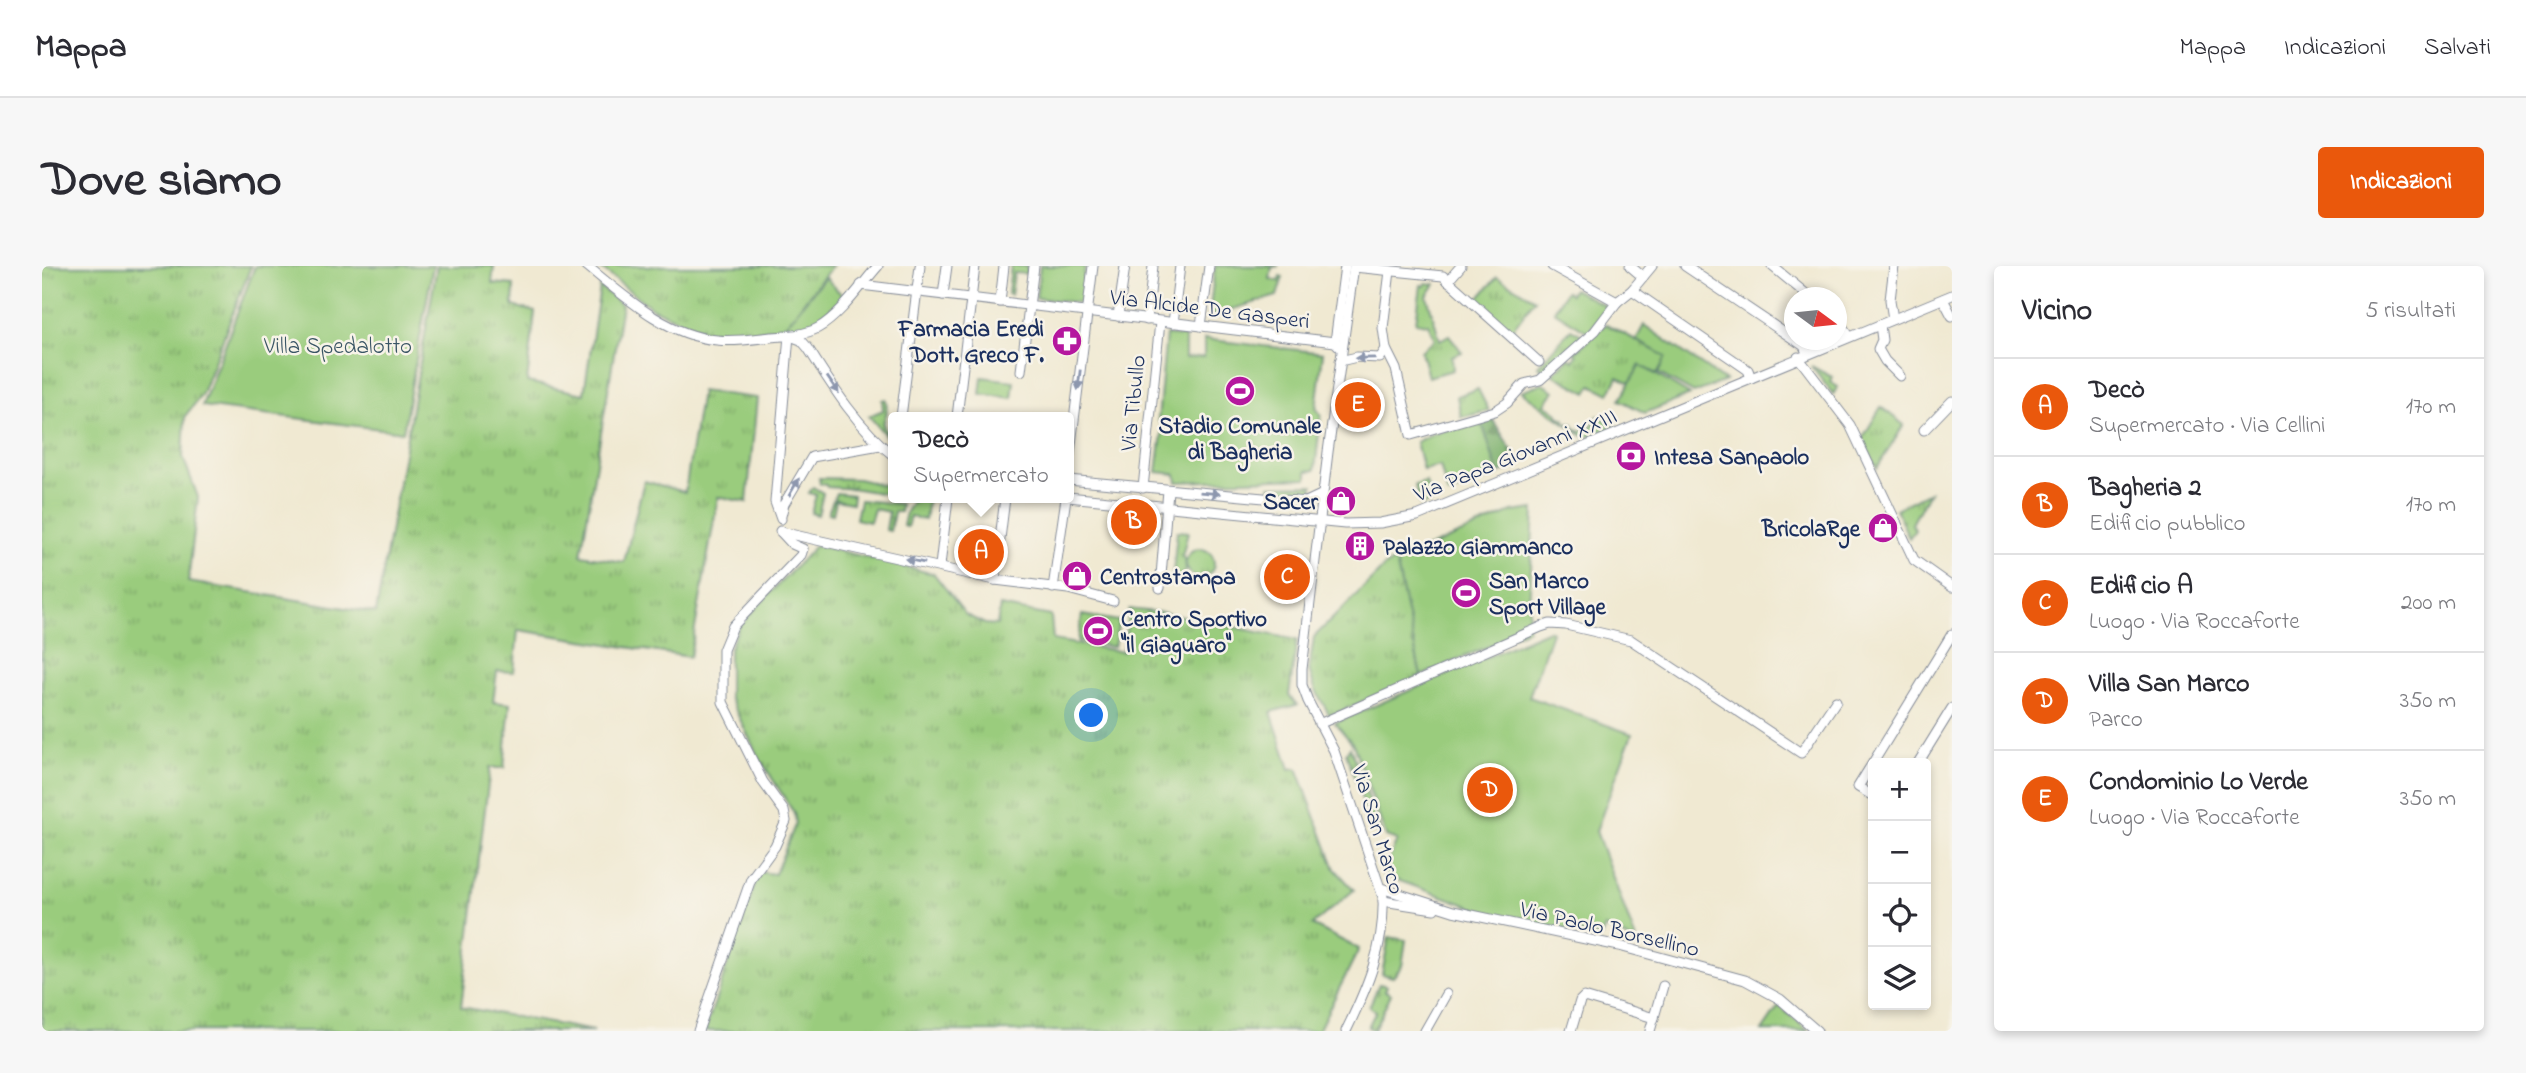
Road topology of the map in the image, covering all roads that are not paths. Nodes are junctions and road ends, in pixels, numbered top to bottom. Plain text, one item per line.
1 (587, 266) edge
2 (878, 266) edge
3 (920, 266) edge
4 (947, 266) edge
5 (975, 266) edge
6 (1004, 266) edge
7 (1034, 266) edge
8 (1093, 266) edge
9 (1125, 266) edge
10 (1153, 266) edge
11 (1180, 266) edge
12 (1209, 266) edge
13 (1345, 266) edge
14 (1354, 266) edge
15 (1461, 266) edge
16 (1552, 266) edge
17 (1630, 266) edge
18 (1652, 266) edge
19 (1685, 266) edge
20 (1772, 266) edge
21 (1895, 266) edge
22 (1390, 271) junction
23 (1643, 277) junction
24 (1448, 281) junction
25 (861, 285) junction
26 (1798, 287) edge
27 (1632, 290) junction
28 (917, 291) junction
29 (943, 295) junction
30 (1947, 297) edge
31 (971, 299) junction
32 (1000, 302) junction
33 (1617, 302) junction
34 (1029, 306) junction
35 (1087, 313) junction
36 (1118, 316) junction
37 (1952, 316) edge
38 (1893, 319) junction
39 (1147, 320) junction
40 (1160, 322) junction
41 (1173, 323) junction
42 (1880, 325) junction
43 (1201, 326) junction
44 (816, 329) junction
45 (1847, 332) edge
46 (789, 335) junction
47 (1849, 337) junction
48 (1335, 341) junction
49 (808, 348) junction
50 (1342, 349) junction
51 (1386, 349) junction
52 (1803, 355) junction
53 (1340, 361) junction
54 (1539, 362) dead end
55 (1021, 372) dead end
56 (1900, 376) dead end
57 (1751, 378) junction
58 (1952, 401) edge
59 (902, 412) edge
60 (958, 412) edge
61 (1074, 426) edge
62 (1924, 430) dead end
63 (880, 445) junction
64 (888, 451) edge
65 (1074, 480) edge
66 (1089, 482) junction
67 (1143, 488) junction
68 (1168, 490) junction
69 (1074, 491) edge
70 (1322, 494) junction
71 (1246, 496) junction
72 (1074, 498) edge
73 (1300, 502) junction
74 (947, 503) edge
75 (1004, 503) edge
76 (1067, 503) edge
77 (1166, 507) junction
78 (1244, 516) junction
79 (1320, 518) junction
80 (781, 519) junction
81 (780, 531) junction
82 (940, 566) junction
83 (995, 580) junction
84 (1952, 587) edge
85 (1054, 588) junction
86 (1160, 588) dead end
87 (1113, 601) dead end
88 (1952, 634) edge
89 (1836, 701) dead end
90 (1952, 708) edge
91 (1319, 724) junction
92 (1876, 758) edge
93 (1921, 758) edge
94 (1868, 771) edge
95 (1868, 793) edge
96 (1381, 888) junction
97 (1383, 901) junction
98 (1453, 911) junction
99 (1663, 986) dead end
100 (1446, 994) dead end
101 (1654, 1018) junction
102 (698, 1031) edge
103 (1346, 1031) edge
104 (1425, 1031) edge
105 (1571, 1031) edge
106 (1650, 1031) edge
107 (1816, 1031) edge

1 - 46 street
2 - 25 street
3 - 28 street
4 - 29 street
5 - 31 street
6 - 32 street
7 - 34 street
8 - 35 street
9 - 36 street
10 - 39 street
11 - 41 street
12 - 43 street
13 - 48 street
14 - 22 street
14 - 50 street, Via San Marco
15 - 24 street
16 - 33 street
17 - 23 street
18 - 23 street
19 - 52 street
20 - 26 street
21 - 38 street
22 - 24 street
22 - 51 street
23 - 27 street
24 - 54 street
25 - 28 street, Via Alcide De Gasperi
25 - 44 street
27 - 33 street
27 - 57 street
28 - 29 street, Via Alcide De Gasperi
28 - 59 street
29 - 31 street, Via Alcide De Gasperi
30 - 37 street
30 - 38 street, Via Papa Giovanni XXIII
31 - 32 street, Via Alcide De Gasperi
31 - 60 street
32 - 34 street, Via Alcide De Gasperi
33 - 51 street
34 - 35 street, Via Alcide De Gasperi
34 - 55 street
35 - 36 street, Via Alcide De Gasperi
35 -> 61 street
36 - 39 street, Via Alcide De Gasperi
38 - 42 street, Via Papa Giovanni XXIII
39 - 40 street, Via Alcide De Gasperi
40 - 41 street, Via Alcide De Gasperi
40 - 67 street, Via Tibullo
41 - 43 street, Via Alcide De Gasperi
42 - 47 street, Via Papa Giovanni XXIII
42 - 56 street
43 - 48 street, Via Alcide De Gasperi
44 - 46 street
44 - 49 street
45 - 47 street
46 - 49 street
46 - 80 street
47 - 52 street, Via Papa Giovanni XXIII
48 - 50 street, Via Alcide De Gasperi
49 -> 63 street
50 - 53 street, Via San Marco
51 -> 53 street
52 - 57 street, Via Papa Giovanni XXIII
52 - 84 street
53 - 70 street, Via San Marco
57 - 79 street, Via Papa Giovanni XXIII
58 - 62 street
63 - 64 street
80 -> 63 street
65 - 66 street
66 - 67 street
66 - 69 street
67 - 68 street
68 -> 71 street
68 - 77 street
70 - 73 street
70 - 79 street, Via San Marco
71 - 73 street
71 - 78 street
72 - 77 street, Via Papa Giovanni XXIII
73 - 79 street
74 - 82 street
75 - 83 street
76 - 85 street
77 - 78 street, Via Papa Giovanni XXIII
77 - 86 street
78 - 79 street, Via Papa Giovanni XXIII
79 - 91 street, Via San Marco
80 - 81 street
82 -> 81 street
81 - 102 street
82 - 83 street
83 - 85 street
85 - 87 street
88 - 92 street
89 - 91 street
90 - 93 street
91 - 96 street, Via San Marco
94 - 95 street
96 - 97 street, Via San Marco
96 - 98 street, Via Paolo Borsellino
97 - 98 street
97 - 103 street, Via San Marco
98 - 107 street, Via Paolo Borsellino
99 - 101 street
100 - 104 street
101 - 105 street
101 - 106 street

